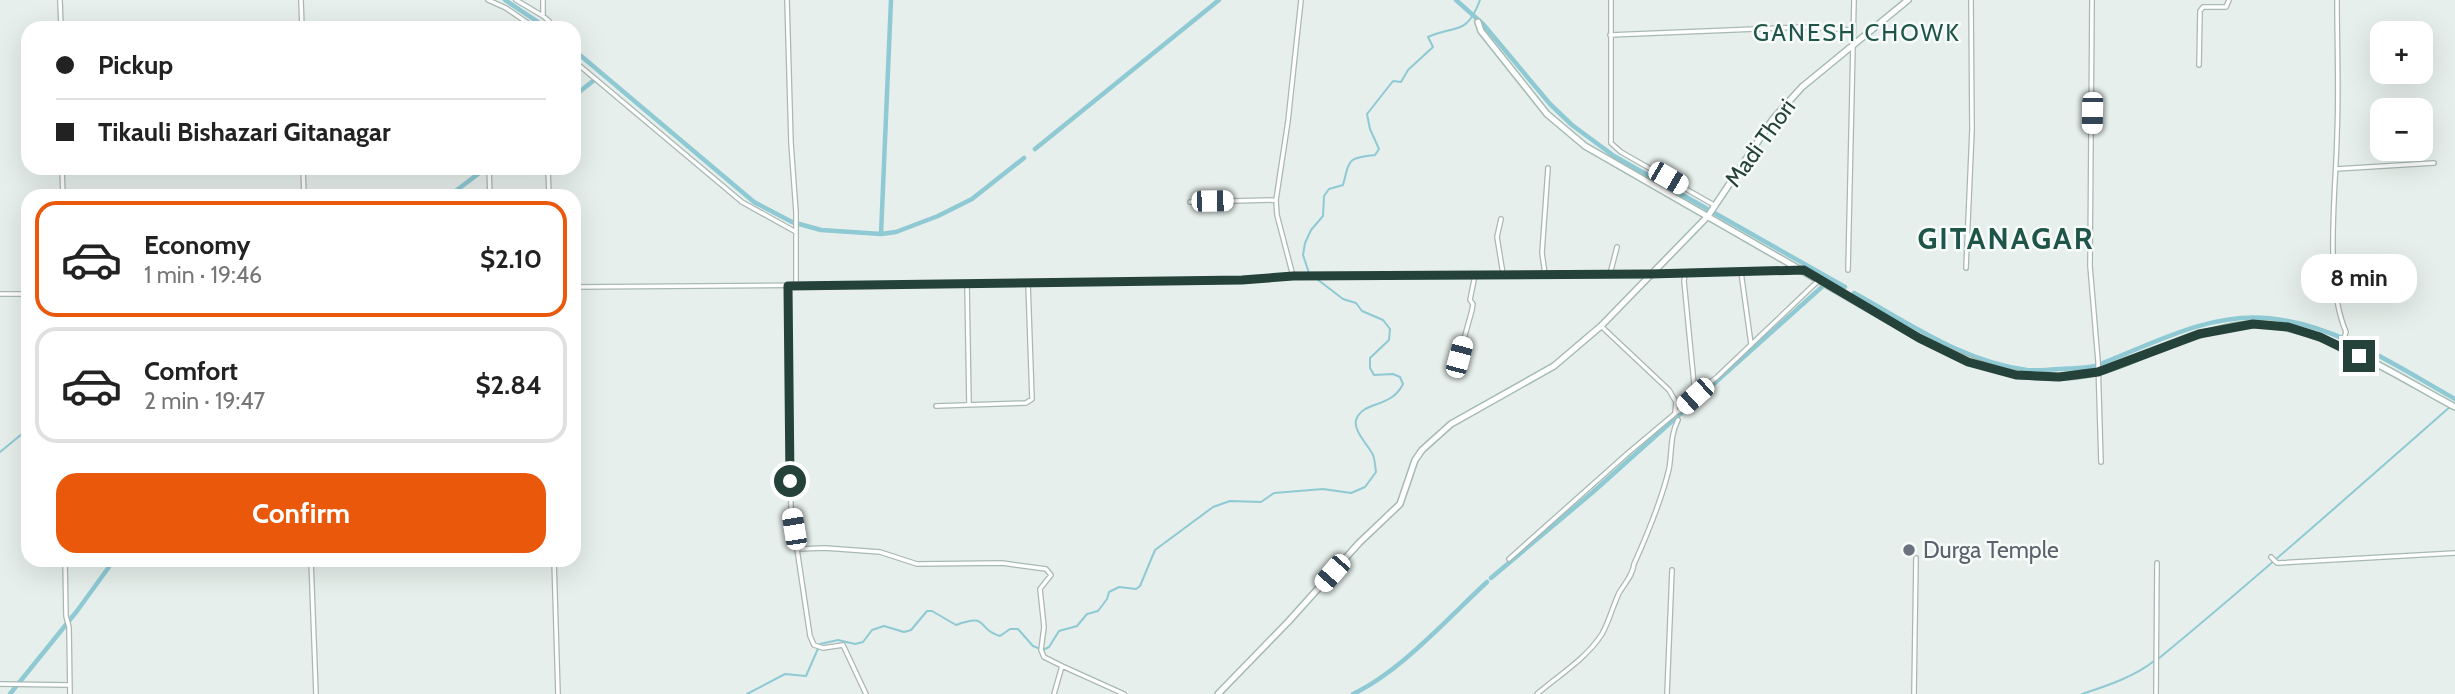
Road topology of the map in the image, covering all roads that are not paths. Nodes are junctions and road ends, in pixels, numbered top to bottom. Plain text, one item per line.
1 (60, 0) edge
2 (301, 0) edge
3 (488, 0) edge
4 (516, 0) edge
5 (543, 0) edge
6 (787, 0) edge
7 (1301, 0) edge
8 (1611, 0) edge
9 (1854, 0) edge
10 (1908, 0) edge
11 (1971, 0) edge
12 (2092, 0) edge
13 (2229, 0) edge
14 (2337, 0) edge
15 (543, 16) junction
16 (61, 21) edge
17 (302, 21) edge
18 (525, 21) edge
19 (549, 21) edge
20 (1478, 22) dead end
21 (1853, 30) junction
22 (1610, 35) junction
23 (1853, 43) junction
24 (2199, 65) dead end
25 (581, 67) edge
26 (2434, 163) dead end
27 (1548, 168) dead end
28 (2336, 169) junction
29 (1276, 200) junction
30 (1190, 202) dead end
31 (1714, 207) junction
32 (1708, 216) junction
33 (1501, 219) dead end
34 (796, 230) junction
35 (1617, 247) dead end
36 (1966, 268) dead end
37 (1804, 270) junction
38 (1848, 270) dead end
39 (1741, 272) junction
40 (1685, 273) junction
41 (1503, 274) junction
42 (1545, 274) junction
43 (1610, 274) junction
44 (1650, 274) junction
45 (1475, 275) junction
46 (1293, 276) junction
47 (1819, 280) junction
48 (1028, 283) junction
49 (967, 284) junction
50 (788, 286) junction
51 (796, 286) junction
52 (581, 287) edge
53 (0, 294) edge
54 (21, 294) edge
55 (1601, 326) junction
56 (1751, 344) junction
57 (2342, 344) junction
58 (1459, 357) dead end
59 (2098, 371) junction
60 (1695, 394) junction
61 (969, 405) junction
62 (936, 406) dead end
63 (2455, 407) edge
64 (1678, 411) junction
65 (1678, 420) dead end
66 (2101, 462) dead end
67 (797, 549) junction
68 (2455, 554) edge
69 (2271, 557) dead end
70 (1916, 558) dead end
71 (1509, 559) dead end
72 (2157, 563) dead end
73 (65, 567) edge
74 (311, 567) edge
75 (554, 567) edge
76 (1672, 570) dead end
77 (1062, 666) junction
78 (0, 684) edge
79 (69, 685) junction
80 (70, 694) edge
81 (316, 694) edge
82 (558, 694) edge
83 (866, 694) edge
84 (1054, 694) edge
85 (1124, 694) edge
86 (1218, 694) edge
87 (1537, 694) edge
88 (1667, 694) edge
89 (1914, 694) edge
90 (2156, 694) edge

1 - 16 street
2 - 17 street
3 - 18 street
4 - 15 street
5 - 15 street
6 - 34 street
7 - 29 street
8 - 22 street
9 - 21 street
10 - 23 street, Madi Thori
11 - 36 street
12 - 59 street
13 - 24 street
14 - 28 street
15 - 19 street
20 - 32 street
21 - 22 street
21 - 23 street
22 - 31 street
23 - 31 street, Madi Thori
23 - 38 street
25 - 34 street
26 - 28 street
27 - 42 street
28 - 57 street
29 - 30 street
29 - 46 street
31 - 32 street, Madi Thori
32 - 37 street
32 - 44 street, Madi Thori
33 - 41 street
34 - 51 street
35 - 43 street
37 - 39 street
37 - 47 street
39 - 40 street
39 - 56 street
40 - 44 street
40 - 60 street
41 - 42 street
41 - 45 street
42 - 43 street
43 - 44 street
44 - 55 street, Madi Thori
45 - 46 street
45 - 58 street
46 - 48 street
47 - 56 street
47 - 59 street
48 - 49 street
48 - 61 street
49 - 51 street
49 - 61 street
50 - 51 street
50 - 52 street
50 - 67 street
53 - 54 street
55 - 64 street
55 - 86 street, Madi Thori
56 - 60 street
57 - 59 street
57 - 63 street
59 - 66 street
60 - 64 street
61 - 62 street
64 - 71 street
65 - 87 street
67 - 77 street
67 - 83 street
68 - 69 street
70 - 89 street
72 - 90 street
73 - 79 street
74 - 81 street
75 - 82 street
76 - 88 street
77 - 84 street
77 - 85 street
78 - 79 street
79 - 80 street

